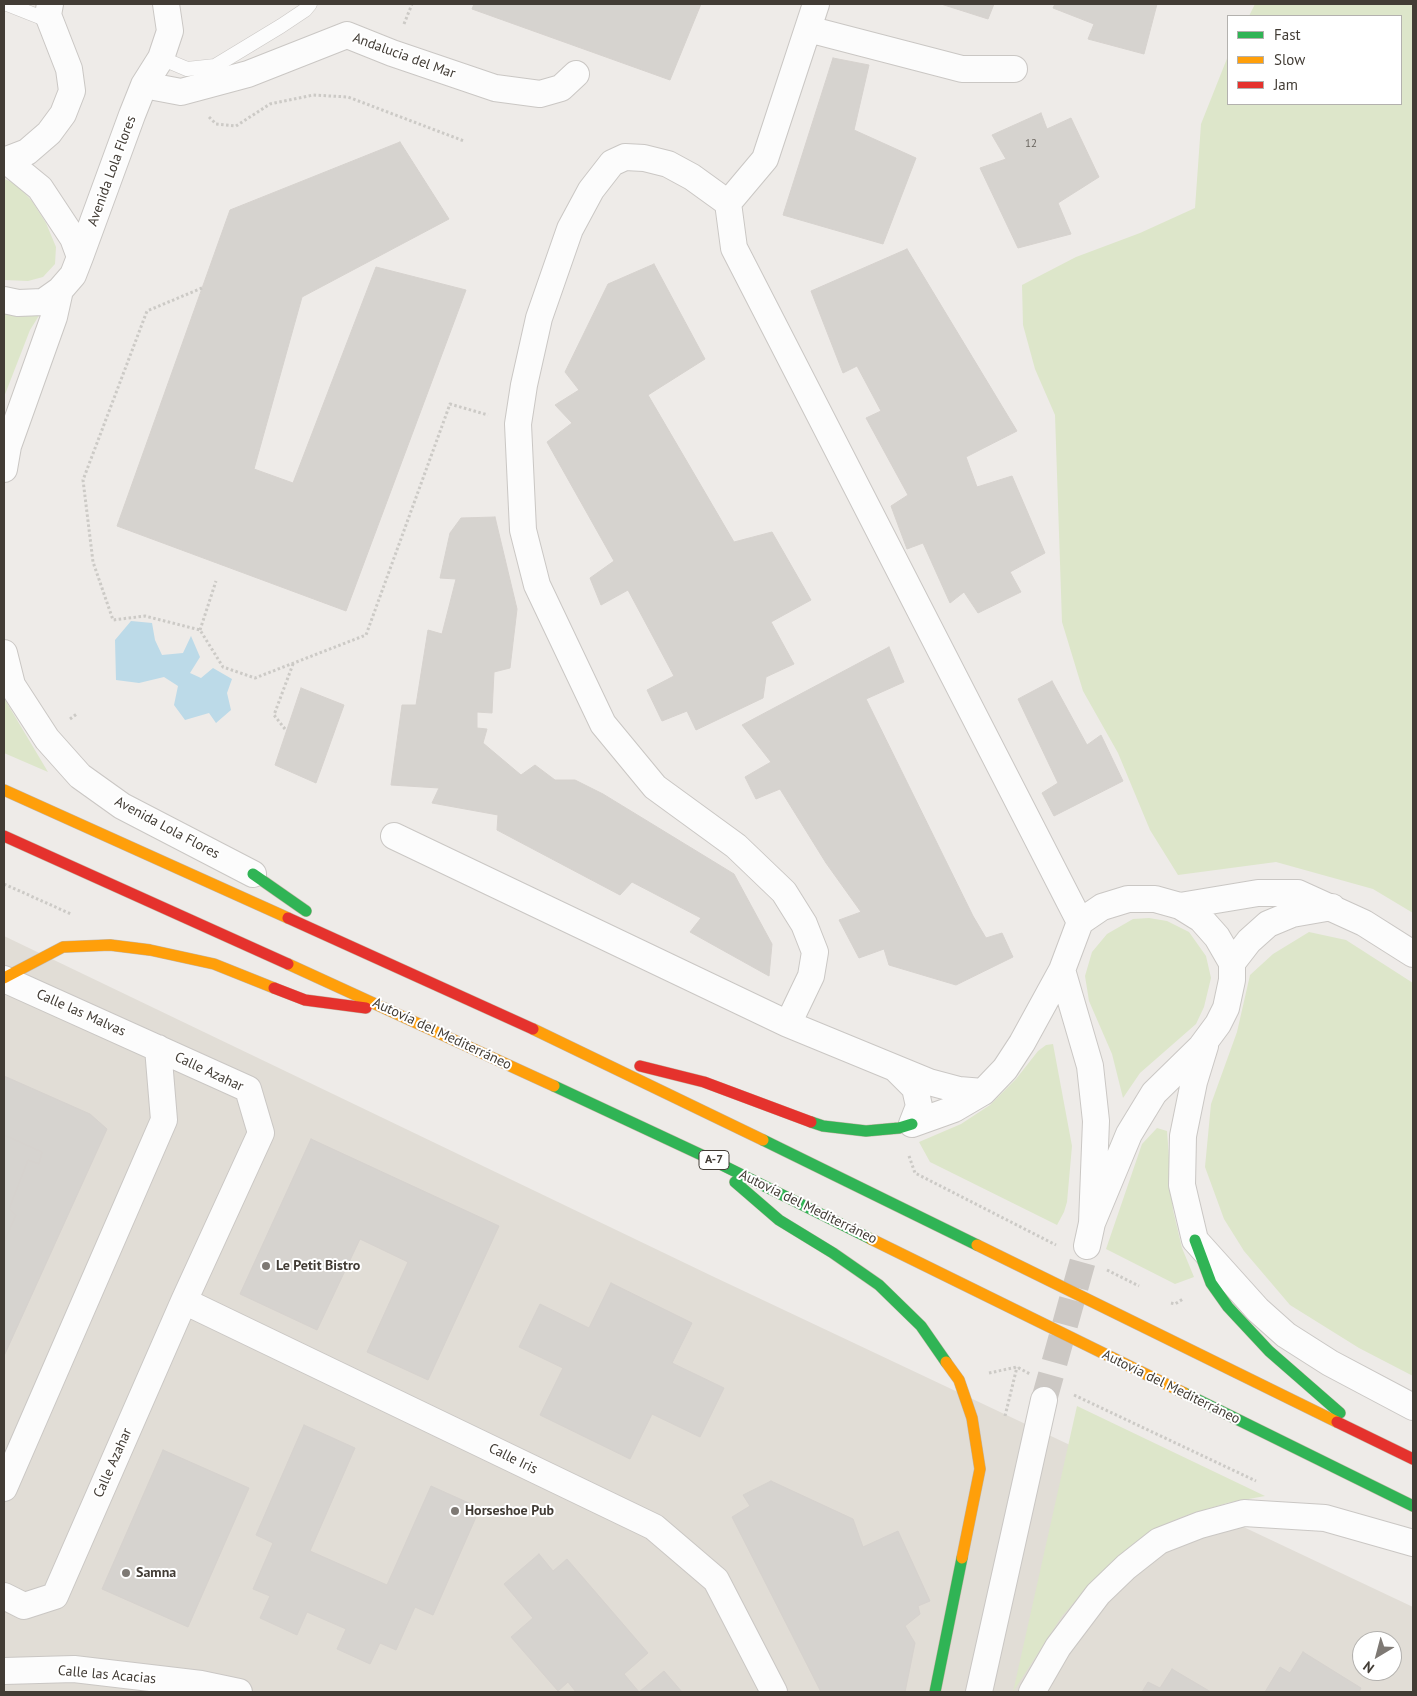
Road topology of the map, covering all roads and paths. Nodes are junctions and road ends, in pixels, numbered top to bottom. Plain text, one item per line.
1 (7, 4) edge
2 (310, 4) edge
3 (816, 4) edge
4 (168, 8) edge
5 (50, 12) edge
6 (808, 29) junction
7 (161, 58) junction
8 (1014, 69) dead end
9 (576, 74) dead end
10 (144, 85) junction
11 (181, 92) junction
12 (464, 141) dead end
13 (6, 161) edge
14 (728, 203) junction
15 (80, 256) junction
16 (202, 288) dead end
17 (60, 290) junction
18 (4, 300) edge
19 (518, 424) junction
20 (4, 468) edge
21 (216, 581) dead end
22 (200, 630) junction
23 (4, 653) edge
24 (293, 663) junction
25 (285, 729) dead end
26 (4, 790) edge
27 (4, 836) edge
28 (394, 836) dead end
29 (253, 874) joint
30 (4, 884) edge
31 (1180, 906) junction
32 (1333, 907) junction
33 (75, 916) dead end
34 (1080, 922) junction
35 (358, 948) junction
36 (1413, 954) edge
37 (1232, 963) junction
38 (1062, 970) junction
39 (4, 978) edge
40 (395, 1012) junction
41 (788, 1024) junction
42 (1208, 1037) junction
43 (158, 1048) junction
44 (585, 1052) junction
45 (894, 1067) junction
46 (983, 1092) junction
47 (906, 1126) junction
48 (708, 1158) junction
49 (1081, 1239) junction
50 (1195, 1240) junction
51 (1105, 1269) dead end
52 (1211, 1283) junction
53 (1140, 1287) dead end
54 (1166, 1300) dead end
55 (184, 1301) junction
56 (1035, 1376) dead end
57 (958, 1380) junction
58 (1070, 1393) dead end
59 (1044, 1400) tunnel mouth
60 (1413, 1407) edge
61 (1365, 1436) junction
62 (1413, 1459) edge
63 (4, 1488) edge
64 (1413, 1506) edge
65 (1281, 1515) junction
66 (1413, 1543) edge
67 (4, 1596) edge
68 (4, 1671) edge
69 (239, 1692) edge
70 (774, 1692) edge
71 (935, 1692) edge
72 (979, 1692) edge
73 (1032, 1692) edge

1 - 5 lane
2 - 7 lane
3 - 6 street
4 - 7 street, Avenida Lola Flores
5 - 13 street
6 - 8 street
6 - 14 street
7 - 10 street, Avenida Lola Flores
9 - 11 street, Andalucia del Mar
10 - 11 street, Andalucia del Mar
10 - 15 street, Avenida Lola Flores
11 - 12 path
13 - 15 street
14 - 19 street
14 - 34 street
15 - 17 street, Avenida Lola Flores
16 - 22 path
17 - 18 street
17 - 20 street
19 - 24 path
19 - 41 street
21 - 22 path
22 - 24 path
23 - 29 street, Avenida Lola Flores
24 - 25 path
26 - 35 highway
27 - 40 highway, Autovía del Mediterráneo / A-7
28 - 41 street
29 - 35 highway
30 - 33 path
31 - 32 street
31 - 34 street
31 - 37 street
32 - 36 street
32 - 37 street
34 - 38 street
35 - 44 highway
37 - 42 street
38 - 46 street
38 - 49 street
39 - 40 highway
39 - 43 street, Calle las Malvas
40 - 48 highway, Autovía del Mediterráneo / A-7
41 - 45 street
42 - 49 street
42 - 50 street
43 - 55 street, Calle Azahar
43 - 63 street, Calle Azahar
44 - 47 highway
44 - 61 highway
45 - 46 street
45 - 47 street
46 - 47 street
47 - 49 path
48 - 57 highway
48 - 64 highway, Autovía del Mediterráneo / A-7
50 - 52 highway
50 - 60 street
51 - 53 path
52 - 54 path
52 - 61 highway
55 - 67 street, Calle Azahar
55 - 70 street, Calle Iris
56 - 57 path
57 - 71 highway
58 - 65 path
59 - 72 street
61 - 62 highway
65 - 66 street
65 - 73 street
68 - 69 street, Calle las Acacias

